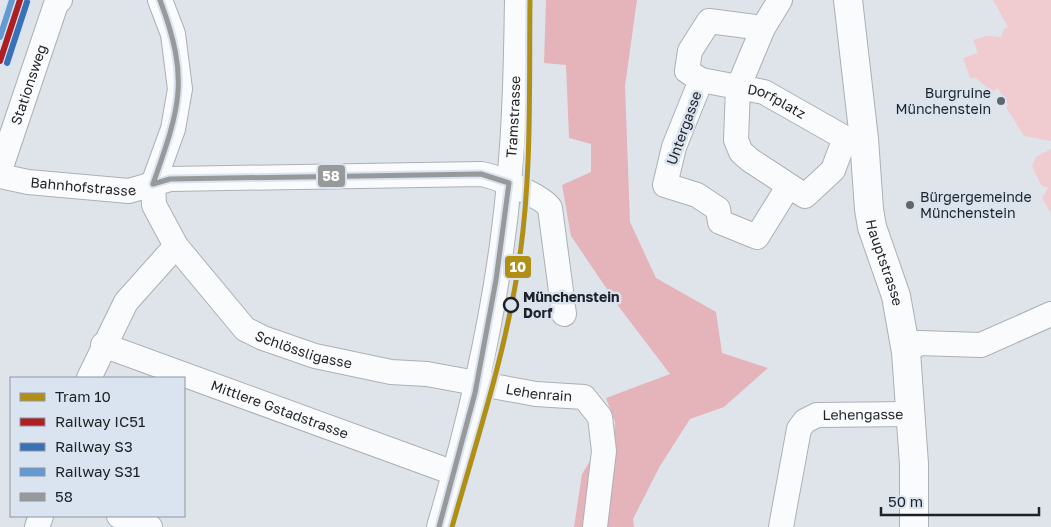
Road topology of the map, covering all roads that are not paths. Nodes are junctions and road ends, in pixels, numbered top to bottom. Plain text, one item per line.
1 (60, 0) edge
2 (160, 0) edge
3 (517, 0) edge
4 (780, 0) edge
5 (848, 0) edge
6 (763, 28) junction
7 (702, 80) junction
8 (738, 88) junction
9 (854, 138) junction
10 (0, 170) edge
11 (0, 176) edge
12 (509, 183) junction
13 (153, 184) junction
14 (788, 187) junction
15 (176, 246) junction
16 (564, 314) dead end
17 (1051, 314) edge
18 (103, 345) junction
19 (906, 352) junction
20 (89, 377) edge
21 (477, 382) junction
22 (911, 414) junction
23 (454, 473) junction
24 (123, 517) edge
25 (150, 527) edge
26 (439, 527) edge
27 (595, 527) edge
28 (781, 527) edge
29 (914, 527) edge

1 - 10 street, Stationsweg
2 - 13 street, Bahnhofstrasse
3 - 12 street, Tramstrasse
4 - 6 street
5 - 9 main road, Hauptstrasse
6 - 7 street, Untergasse
6 - 8 street
7 - 8 street, Dorfplatz
7 - 14 street, Untergasse
8 - 9 street, Dorfplatz
8 - 14 street
9 - 14 street
9 - 19 main road, Hauptstrasse
11 - 13 street, Bahnhofstrasse
12 - 13 street
12 - 16 street
12 - 21 street, Tramstrasse
13 - 15 street, Schlössligasse
15 - 18 street
15 - 21 street, Schlössligasse
17 - 19 street
18 - 20 street
18 - 23 street, Mittlere Gstadstrasse
19 - 22 main road, Hauptstrasse
21 - 23 street, Tramstrasse
21 - 27 street, Lehenrain
22 - 28 street, Lehengasse
22 - 29 main road, Hauptstrasse
23 - 26 street, Tramstrasse
24 - 25 street

